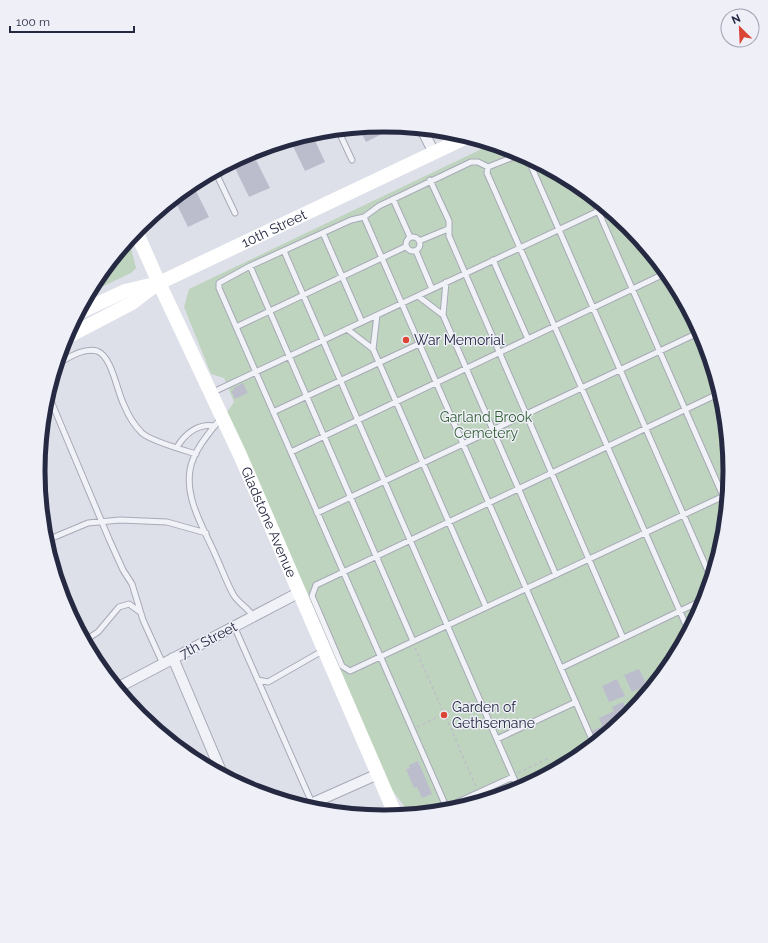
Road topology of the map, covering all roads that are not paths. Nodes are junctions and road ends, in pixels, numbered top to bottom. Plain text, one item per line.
1 (340, 135) edge
2 (425, 135) edge
3 (459, 141) edge
4 (434, 153) junction
5 (512, 157) edge
6 (352, 160) dead end
7 (532, 166) edge
8 (488, 167) junction
9 (218, 176) edge
10 (430, 180) junction
11 (393, 199) junction
12 (598, 211) joint
13 (235, 213) dead end
14 (364, 217) junction
15 (448, 229) junction
16 (559, 229) junction
17 (323, 233) junction
18 (410, 237) junction
19 (139, 238) edge
20 (419, 241) junction
21 (405, 247) junction
22 (520, 248) junction
23 (284, 251) junction
24 (416, 251) junction
25 (382, 258) junction
26 (493, 260) junction
27 (250, 266) junction
28 (465, 273) junction
29 (661, 276) edge
30 (342, 277) junction
31 (446, 282) junction
32 (159, 284) junction
33 (432, 289) junction
34 (633, 289) junction
35 (303, 295) junction
36 (418, 296) junction
37 (402, 304) junction
38 (594, 308) junction
39 (86, 309) edge
40 (270, 311) junction
41 (377, 315) junction
42 (443, 315) junction
43 (362, 322) junction
44 (554, 326) junction
45 (236, 327) junction
46 (346, 329) junction
47 (75, 333) edge
48 (694, 335) edge
49 (528, 339) junction
50 (323, 340) junction
51 (419, 344) junction
52 (373, 349) junction
53 (659, 350) junction
54 (500, 352) junction
55 (289, 356) junction
56 (64, 361) edge
57 (379, 362) junction
58 (466, 368) junction
59 (621, 369) junction
60 (256, 371) junction
61 (340, 381) junction
62 (436, 382) junction
63 (581, 388) junction
64 (210, 393) junction
65 (307, 396) junction
66 (714, 397) edge
67 (396, 402) junction
68 (52, 404) edge
69 (685, 410) junction
70 (273, 412) junction
71 (526, 414) junction
72 (357, 420) junction
73 (218, 422) junction
74 (647, 428) junction
75 (493, 430) junction
76 (324, 436) junction
77 (463, 444) junction
78 (176, 447) junction
79 (607, 447) junction
80 (291, 452) junction
81 (196, 454) junction
82 (423, 463) junction
83 (552, 473) junction
84 (384, 481) junction
85 (519, 489) junction
86 (722, 489) edge
87 (722, 496) edge
88 (351, 497) junction
89 (489, 503) junction
90 (317, 513) junction
91 (684, 514) junction
92 (102, 522) junction
93 (449, 522) junction
94 (206, 533) junction
95 (645, 533) junction
96 (52, 538) edge
97 (410, 541) junction
98 (377, 556) junction
99 (590, 559) junction
100 (708, 569) edge
101 (343, 572) junction
102 (556, 575) junction
103 (526, 588) junction
104 (300, 592) junction
105 (696, 604) edge
106 (486, 607) junction
107 (140, 612) junction
108 (680, 612) junction
109 (253, 616) junction
110 (447, 625) junction
111 (686, 625) edge
112 (234, 626) junction
113 (89, 638) edge
114 (623, 638) junction
115 (413, 640) junction
116 (325, 650) junction
117 (380, 656) junction
118 (173, 658) junction
119 (163, 664) junction
120 (561, 668) junction
121 (258, 680) junction
122 (121, 686) edge
123 (576, 702) junction
124 (497, 739) junction
125 (592, 739) edge
126 (220, 768) edge
127 (378, 774) junction
128 (513, 776) junction
129 (516, 784) edge
130 (464, 801) edge
131 (310, 802) edge
132 (313, 803) edge
133 (445, 805) edge
134 (393, 810) edge

1 - 6 lane
2 - 4 street
3 - 4 street, 10th Street
4 - 32 street, 10th Street
5 - 8 lane
7 - 16 lane
8 - 10 lane
8 - 22 lane
9 - 13 lane
10 - 11 lane
10 - 15 lane
11 - 14 lane
11 - 18 lane
12 - 16 lane
12 - 34 lane
14 - 17 lane
14 - 25 lane
15 - 20 lane
15 - 28 lane
16 - 22 lane
16 - 38 lane
17 - 23 lane
17 - 30 lane
18 - 20 lane
18 - 21 lane
19 - 32 street, Gladstone Avenue
20 - 24 lane
21 - 24 lane
21 - 25 lane
22 - 26 lane
22 - 44 lane
23 - 27 lane
23 - 35 lane
24 - 33 lane
25 - 30 lane
25 - 37 lane
26 - 28 lane
26 - 49 lane
27 - 40 lane
27 - 45 lane
28 - 31 lane
28 - 54 lane
29 - 34 lane
30 - 35 lane
30 - 43 lane
31 - 33 lane
31 - 42 lane
32 - 39 street, 10th Street
32 - 47 street
32 - 64 street, Gladstone Avenue
33 - 36 lane
34 - 38 lane
34 - 53 lane
35 - 40 lane
35 - 50 lane
36 - 37 lane
36 - 42 lane
37 - 41 lane
37 - 51 lane
38 - 44 lane
38 - 59 lane
40 - 45 lane
40 - 55 lane
41 - 43 lane
41 - 52 lane
42 - 58 lane
43 - 46 lane
44 - 49 lane
44 - 63 lane
45 - 60 lane
46 - 50 lane
46 - 52 lane
48 - 53 lane
49 - 54 lane
50 - 55 lane
50 - 61 lane
51 - 57 lane
51 - 62 lane
52 - 57 lane
53 - 59 lane
53 - 69 lane
54 - 58 lane
54 - 71 lane
55 - 60 lane
55 - 65 lane
56 - 78 lane
57 - 61 lane
57 - 67 lane
58 - 62 lane
58 - 75 lane
59 - 63 lane
59 - 74 lane
60 - 64 lane
60 - 70 lane
61 - 65 lane
61 - 72 lane
62 - 67 lane
62 - 77 lane
63 - 71 lane
63 - 79 lane
64 - 73 street, Gladstone Avenue
65 - 70 lane
65 - 76 lane
66 - 69 lane
67 - 72 lane
67 - 82 lane
68 - 92 lane
69 - 74 lane
69 - 86 lane
70 - 80 lane
71 - 75 lane
71 - 83 lane
72 - 76 lane
72 - 84 lane
73 - 78 lane
73 - 81 lane
73 - 104 street, Gladstone Avenue
74 - 79 lane
74 - 91 lane
75 - 77 lane
75 - 85 lane
76 - 80 lane
76 - 88 lane
77 - 82 lane
77 - 89 lane
78 - 81 lane
79 - 83 lane
79 - 95 lane
80 - 90 lane
81 - 94 lane
82 - 84 lane
82 - 93 lane
83 - 85 lane
83 - 99 lane
84 - 88 lane
84 - 97 lane
85 - 89 lane
85 - 102 lane
87 - 91 lane
88 - 90 lane
88 - 98 lane
89 - 93 lane
89 - 103 lane
90 - 101 lane
91 - 95 lane
91 - 100 lane
92 - 94 lane
92 - 96 lane
92 - 107 lane
93 - 97 lane
93 - 106 lane
94 - 109 lane
95 - 99 lane
95 - 108 lane
97 - 98 lane
97 - 110 lane
98 - 101 lane
98 - 115 lane
99 - 102 lane
99 - 114 lane
101 - 117 lane
101 - 117 lane
102 - 103 lane
103 - 106 lane
103 - 120 lane
104 - 109 street, 7th Street
104 - 116 street, Gladstone Avenue
105 - 108 lane
106 - 110 lane
107 - 113 lane
107 - 119 lane
108 - 111 lane
108 - 114 lane
109 - 112 street, 7th Street
110 - 115 lane
110 - 124 lane
112 - 118 street, 7th Street
112 - 121 lane
114 - 120 lane
115 - 117 lane
116 - 121 lane
116 - 127 street, Gladstone Avenue
117 - 133 lane
118 - 119 street, 7th Street
118 - 126 street
119 - 122 street, 7th Street
120 - 123 lane
121 - 131 lane
123 - 124 lane
123 - 125 lane
124 - 128 lane
127 - 132 street
127 - 134 street, Gladstone Avenue
128 - 129 lane
128 - 130 lane

